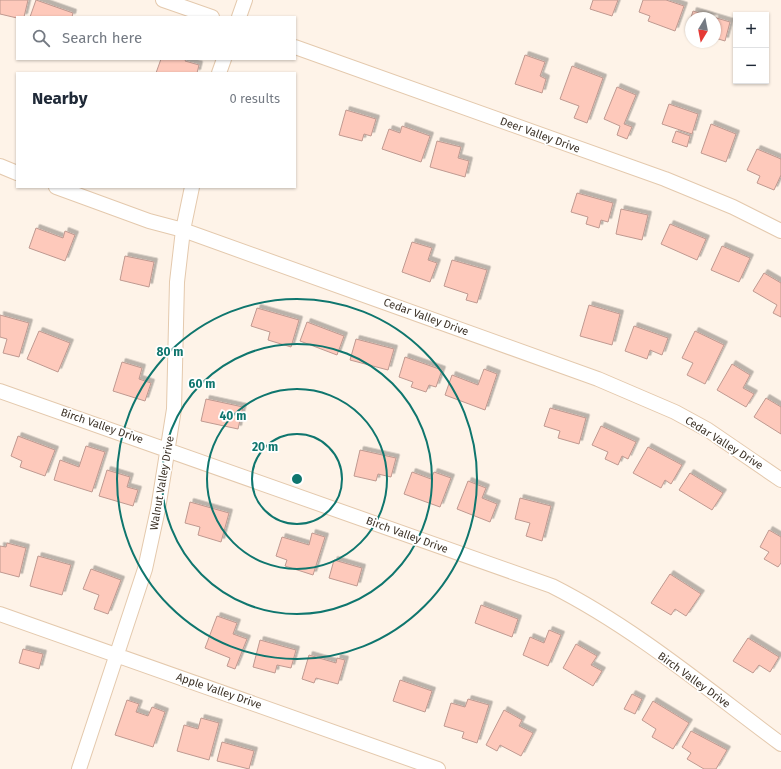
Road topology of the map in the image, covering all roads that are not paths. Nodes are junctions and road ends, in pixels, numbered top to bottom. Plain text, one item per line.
1 (163, 0) edge
2 (244, 0) edge
3 (209, 16) edge
4 (238, 16) edge
5 (296, 47) edge
6 (224, 60) edge
7 (219, 72) edge
8 (0, 166) edge
9 (16, 173) edge
10 (59, 188) edge
11 (192, 188) edge
12 (183, 230) junction
13 (781, 231) edge
14 (0, 391) edge
15 (168, 449) junction
16 (781, 480) edge
17 (0, 614) edge
18 (116, 655) junction
19 (781, 744) edge
20 (79, 769) edge
21 (438, 769) edge

1 - 3 street
2 - 4 street
5 - 13 street, Deer Valley Drive
6 - 7 street
8 - 9 street
10 - 12 street, Cedar Valley Drive
11 - 12 street, Walnut Valley Drive
12 - 15 street, Walnut Valley Drive
12 - 16 street, Cedar Valley Drive
14 - 15 street, Birch Valley Drive
15 - 18 street, Walnut Valley Drive
15 - 19 street, Birch Valley Drive
17 - 18 street, Apple Valley Drive
18 - 20 street, Walnut Valley Drive
18 - 21 street, Apple Valley Drive

